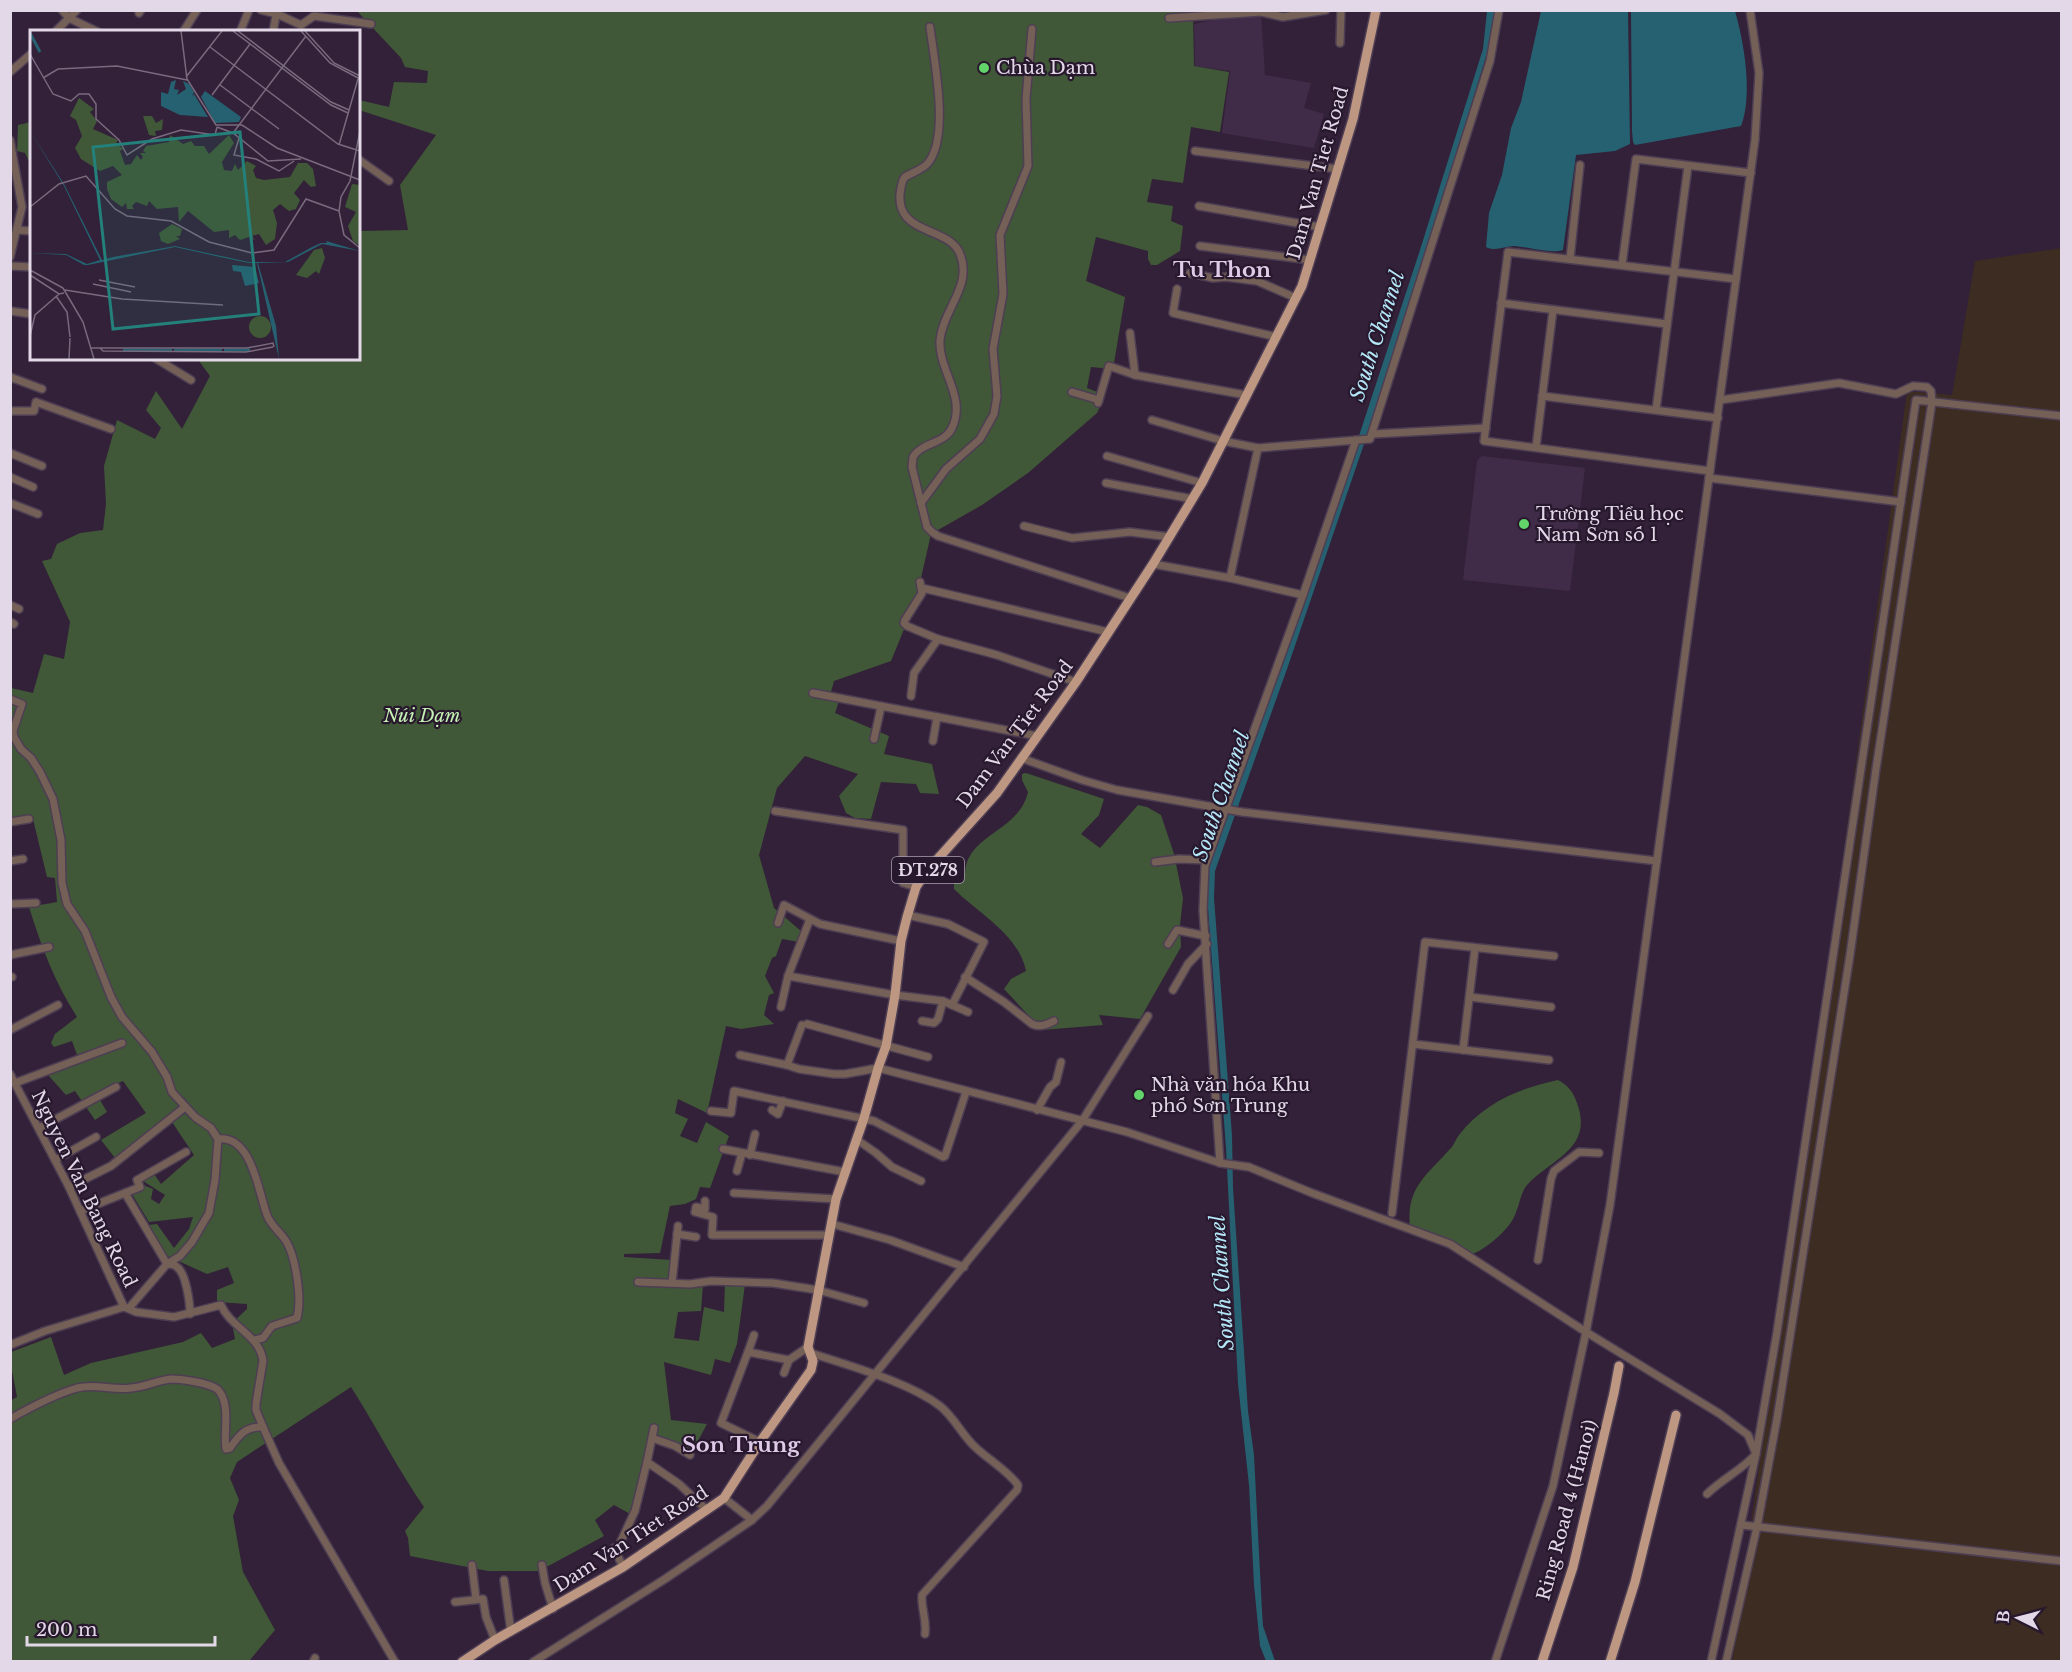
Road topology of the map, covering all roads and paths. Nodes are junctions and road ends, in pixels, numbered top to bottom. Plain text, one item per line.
1 (62, 10) edge
2 (77, 10) edge
3 (196, 10) edge
4 (249, 10) edge
5 (261, 10) edge
6 (1326, 10) edge
7 (1341, 10) edge
8 (1376, 10) edge
9 (1499, 10) edge
10 (1750, 10) edge
11 (1261, 11) edge
12 (277, 12) edge
13 (69, 18) junction
14 (1169, 18) dead end
15 (371, 24) dead end
16 (930, 27) dead end
17 (1032, 29) dead end
18 (57, 30) edge
19 (94, 30) edge
20 (184, 30) edge
21 (241, 30) edge
22 (273, 30) edge
23 (1340, 44) dead end
24 (30, 55) edge
25 (10, 72) edge
26 (10, 140) edge
27 (1195, 151) dead end
28 (360, 160) edge
29 (1580, 165) dead end
30 (1688, 166) junction
31 (1338, 169) junction
32 (1751, 172) junction
33 (389, 180) dead end
34 (1199, 206) dead end
35 (1320, 227) junction
36 (17, 230) junction
37 (30, 231) edge
38 (1200, 246) dead end
39 (10, 257) edge
40 (1570, 259) junction
41 (1310, 260) junction
42 (1622, 265) junction
43 (10, 266) edge
44 (30, 267) edge
45 (1674, 271) junction
46 (1190, 273) dead end
47 (1736, 279) junction
48 (1177, 289) dead end
49 (1296, 298) junction
50 (1501, 303) junction
51 (1553, 310) junction
52 (10, 311) edge
53 (30, 314) edge
54 (1667, 324) junction
55 (1130, 333) dead end
56 (1277, 338) junction
57 (158, 360) edge
58 (1135, 375) junction
59 (10, 377) edge
60 (191, 380) dead end
61 (42, 389) dead end
62 (1072, 392) dead end
63 (1246, 396) junction
64 (1542, 396) junction
65 (1720, 400) junction
66 (1932, 402) junction
67 (1656, 410) junction
68 (10, 411) edge
69 (2061, 416) edge
70 (1718, 418) junction
71 (1152, 420) dead end
72 (1486, 428) junction
73 (111, 429) dead end
74 (1372, 436) junction
75 (1356, 440) junction
76 (1223, 441) junction
77 (1536, 447) junction
78 (1258, 448) junction
79 (10, 453) edge
80 (1107, 456) dead end
81 (42, 466) dead end
82 (1710, 474) junction
83 (10, 477) edge
84 (1107, 483) dead end
85 (1202, 483) junction
86 (33, 487) dead end
87 (1193, 498) junction
88 (921, 502) junction
89 (1901, 502) junction
90 (10, 503) edge
91 (38, 514) dead end
92 (1024, 526) dead end
93 (1170, 537) junction
94 (1153, 564) junction
95 (1230, 578) junction
96 (1303, 595) junction
97 (1130, 598) junction
98 (10, 605) edge
99 (19, 609) dead end
100 (1108, 632) junction
101 (938, 639) junction
102 (1076, 682) junction
103 (813, 693) dead end
104 (911, 696) dead end
105 (10, 699) edge
106 (881, 707) junction
107 (937, 717) junction
108 (1037, 736) junction
109 (874, 739) dead end
110 (933, 741) dead end
111 (1021, 758) junction
112 (1225, 809) junction
113 (775, 811) dead end
114 (29, 819) dead end
115 (10, 822) edge
116 (23, 859) dead end
117 (1207, 860) junction
118 (10, 861) edge
119 (1657, 861) junction
120 (1155, 862) dead end
121 (916, 887) junction
122 (36, 903) dead end
123 (10, 904) edge
124 (907, 915) junction
125 (810, 919) junction
126 (778, 923) dead end
127 (1207, 940) junction
128 (901, 941) junction
129 (1168, 944) dead end
130 (49, 947) dead end
131 (1475, 948) junction
132 (1834, 953) junction
133 (10, 955) edge
134 (1850, 955) junction
135 (1554, 956) dead end
136 (788, 976) junction
137 (965, 977) junction
138 (1173, 990) dead end
139 (896, 995) junction
140 (1470, 997) junction
141 (943, 1001) junction
142 (58, 1005) dead end
143 (952, 1005) junction
144 (781, 1007) dead end
145 (1551, 1007) dead end
146 (968, 1012) dead end
147 (1148, 1016) dead end
148 (922, 1021) dead end
149 (1054, 1021) dead end
150 (10, 1030) edge
151 (122, 1043) dead end
152 (1413, 1044) junction
153 (886, 1046) junction
154 (1463, 1050) junction
155 (740, 1055) dead end
156 (928, 1057) dead end
157 (1549, 1060) dead end
158 (1061, 1062) dead end
159 (788, 1065) junction
160 (878, 1068) junction
161 (10, 1074) edge
162 (15, 1083) junction
163 (116, 1087) dead end
164 (966, 1092) junction
165 (783, 1101) junction
166 (185, 1107) junction
167 (772, 1110) dead end
168 (1037, 1110) junction
169 (711, 1111) dead end
170 (864, 1118) junction
171 (1082, 1121) junction
172 (39, 1128) junction
173 (755, 1134) dead end
174 (96, 1137) dead end
175 (218, 1139) junction
176 (856, 1139) junction
177 (723, 1149) dead end
178 (186, 1152) dead end
179 (1599, 1152) dead end
180 (746, 1154) junction
181 (55, 1160) junction
182 (1220, 1163) junction
183 (737, 1171) dead end
184 (845, 1172) junction
185 (921, 1181) dead end
186 (69, 1187) junction
187 (125, 1193) junction
188 (734, 1193) dead end
189 (836, 1199) junction
190 (705, 1201) dead end
191 (80, 1211) junction
192 (1392, 1213) dead end
193 (832, 1224) junction
194 (830, 1235) junction
195 (696, 1236) dead end
196 (1538, 1260) dead end
197 (167, 1264) junction
198 (964, 1267) junction
199 (638, 1282) dead end
200 (672, 1283) junction
201 (818, 1290) junction
202 (864, 1303) dead end
203 (127, 1307) junction
204 (190, 1314) junction
205 (1586, 1332) junction
206 (754, 1335) dead end
207 (254, 1340) junction
208 (10, 1345) edge
209 (810, 1350) junction
210 (748, 1353) junction
211 (789, 1360) junction
212 (1619, 1366) dead end
213 (784, 1373) dead end
214 (874, 1374) junction
215 (1676, 1415) dead end
216 (10, 1419) edge
217 (263, 1427) junction
218 (654, 1428) dead end
219 (652, 1438) junction
220 (760, 1442) junction
221 (1756, 1454) junction
222 (690, 1455) dead end
223 (647, 1462) junction
224 (1707, 1494) dead end
225 (724, 1498) junction
226 (707, 1510) junction
227 (752, 1520) junction
228 (1742, 1525) junction
229 (1757, 1527) junction
230 (621, 1541) dead end
231 (614, 1548) dead end
232 (2061, 1560) edge
233 (472, 1565) dead end
234 (542, 1565) dead end
235 (623, 1567) junction
236 (504, 1580) dead end
237 (476, 1599) junction
238 (455, 1602) dead end
239 (552, 1609) junction
240 (511, 1632) junction
241 (925, 1634) dead end
242 (495, 1640) junction
243 (395, 1662) edge
244 (462, 1662) edge
245 (533, 1662) edge
246 (1495, 1662) edge
247 (1542, 1662) edge
248 (1610, 1662) edge
249 (1711, 1662) edge
250 (1726, 1662) edge

1 - 13 street
2 - 13 street
3 - 20 street
4 - 21 street
5 - 12 street
6 - 11 street
7 - 23 street
8 - 31 main road, Dam Van Tiet Road / ĐT.278
9 - 74 street
10 - 32 street
11 - 14 street
12 - 15 street
12 - 22 street
13 - 18 street
13 - 19 street
16 - 88 street
17 - 88 street
24 - 25 street
26 - 36 street
27 - 31 street
28 - 33 street
29 - 40 street
30 - 32 street
30 - 42 street
30 - 45 street
31 - 35 main road, Dam Van Tiet Road / ĐT.278
32 - 47 street
34 - 35 street
35 - 41 main road, Dam Van Tiet Road / ĐT.278
36 - 37 street
36 - 39 street
38 - 41 street
40 - 42 street
40 - 50 street
41 - 49 main road, Dam Van Tiet Road / ĐT.278
42 - 45 street
43 - 44 street
45 - 47 street
45 - 54 street
46 - 49 street
47 - 65 street
48 - 56 street
49 - 56 main road, Dam Van Tiet Road / ĐT.278
50 - 51 street
50 - 72 street
51 - 54 street
51 - 64 street
52 - 53 street
54 - 67 street
55 - 58 street
56 - 63 main road, Dam Van Tiet Road / ĐT.278
57 - 60 street
58 - 62 street
58 - 63 street
59 - 61 street
63 - 76 main road, Dam Van Tiet Road / ĐT.278
64 - 67 street
64 - 77 street
65 - 66 street
65 - 70 street
66 - 69 street
66 - 89 street
66 - 134 street
67 - 70 street
68 - 73 street
70 - 82 street
71 - 76 street
72 - 74 street
72 - 77 street
74 - 75 street
75 - 78 street
75 - 96 street
76 - 78 street
76 - 85 main road, Dam Van Tiet Road / ĐT.278
77 - 82 street
78 - 95 street
79 - 81 street
80 - 85 street
82 - 89 street
82 - 119 street
83 - 86 street
84 - 87 street
85 - 87 main road, Dam Van Tiet Road / ĐT.278
87 - 93 main road, Dam Van Tiet Road / ĐT.278
88 - 97 street
89 - 132 street
90 - 91 street
92 - 93 street
93 - 94 main road, Dam Van Tiet Road / ĐT.278
94 - 95 street
94 - 97 main road, Dam Van Tiet Road / ĐT.278
95 - 96 street
96 - 112 street
97 - 100 main road, Dam Van Tiet Road / ĐT.278
98 - 99 street
100 - 101 street
100 - 102 main road, Dam Van Tiet Road / ĐT.278
101 - 102 street
101 - 104 street
102 - 108 main road, Dam Van Tiet Road / ĐT.278
103 - 106 street
105 - 166 street
106 - 107 street
106 - 109 street
107 - 108 street
107 - 110 street
108 - 111 main road, Dam Van Tiet Road / ĐT.278
111 - 112 street
111 - 121 main road, Dam Van Tiet Road / ĐT.278
112 - 117 street
112 - 119 street
113 - 121 street
114 - 115 street
116 - 118 street
117 - 120 street
117 - 127 street
119 - 205 street
121 - 124 main road, Dam Van Tiet Road / ĐT.278
122 - 123 street
124 - 128 main road, Dam Van Tiet Road / ĐT.278
124 - 137 street
125 - 126 street
125 - 128 street
125 - 136 street
127 - 129 street
127 - 138 street
127 - 182 street
128 - 139 main road, Dam Van Tiet Road / ĐT.278
130 - 133 street
131 - 135 street
131 - 140 street
131 - 152 street
132 - 134 street
132 - 221 street
134 - 229 street
136 - 139 street
136 - 144 street
137 - 143 street
137 - 149 street
139 - 141 street
139 - 153 main road, Dam Van Tiet Road / ĐT.278
140 - 145 street
140 - 154 street
141 - 143 street
141 - 148 street
142 - 150 street
143 - 146 street
147 - 171 street
151 - 162 street
152 - 154 street
152 - 192 street
153 - 156 street
153 - 159 street
153 - 160 main road, Dam Van Tiet Road / ĐT.278
154 - 157 street
155 - 159 street
158 - 168 street
159 - 160 street
160 - 164 street
160 - 170 main road, Dam Van Tiet Road / ĐT.278
161 - 162 street, Nguyen Van Bang Road
162 - 172 street, Nguyen Van Bang Road
163 - 172 street
164 - 168 street
164 - 170 street
165 - 167 street
165 - 169 street
165 - 170 street
166 - 175 street
166 - 186 street
168 - 171 street
170 - 176 main road, Dam Van Tiet Road / ĐT.278
171 - 182 street
171 - 198 street
172 - 181 street, Nguyen Van Bang Road
173 - 180 street
174 - 181 street
175 - 197 street
175 - 207 street
176 - 184 main road, Dam Van Tiet Road / ĐT.278
176 - 185 street
177 - 180 street
178 - 187 street
179 - 196 street
180 - 183 street
180 - 184 street
181 - 186 street, Nguyen Van Bang Road
182 - 205 street
184 - 189 main road, Dam Van Tiet Road / ĐT.278
186 - 191 street, Nguyen Van Bang Road
187 - 191 street
187 - 197 street
188 - 189 street
189 - 193 main road, Dam Van Tiet Road / ĐT.278
190 - 194 street
191 - 203 street, Nguyen Van Bang Road
193 - 194 main road, Dam Van Tiet Road / ĐT.278
193 - 198 street
194 - 201 main road, Dam Van Tiet Road / ĐT.278
195 - 200 street
197 - 203 street
197 - 204 street
198 - 214 street
199 - 200 street
200 - 201 street
201 - 202 street
201 - 209 main road, Dam Van Tiet Road / ĐT.278
203 - 204 street
203 - 208 street, Nguyen Van Bang Road
204 - 207 street
205 - 221 street
205 - 246 street
206 - 210 street
207 - 217 street
209 - 211 street
209 - 214 street
209 - 220 main road, Dam Van Tiet Road / ĐT.278
210 - 211 street
210 - 220 street
211 - 213 street
212 - 247 main road, Ring Road 4 (Hanoi)
214 - 227 street
214 - 241 street
215 - 248 main road
216 - 217 street
217 - 243 street
218 - 219 street
219 - 222 street
219 - 223 street
220 - 225 main road, Dam Van Tiet Road / ĐT.278
221 - 224 street
221 - 228 street
223 - 226 street
223 - 230 street
225 - 226 main road, Dam Van Tiet Road / ĐT.278
225 - 227 street
226 - 235 main road, Dam Van Tiet Road / ĐT.278
227 - 245 street
228 - 229 street
228 - 249 street
229 - 232 street
229 - 250 street
231 - 235 street
233 - 237 street
234 - 239 street
235 - 239 main road, Dam Van Tiet Road / ĐT.278
236 - 240 street
237 - 238 street
237 - 242 street
239 - 240 main road, Dam Van Tiet Road / ĐT.278
240 - 242 main road, Dam Van Tiet Road / ĐT.278
242 - 244 main road, Dam Van Tiet Road / ĐT.278

